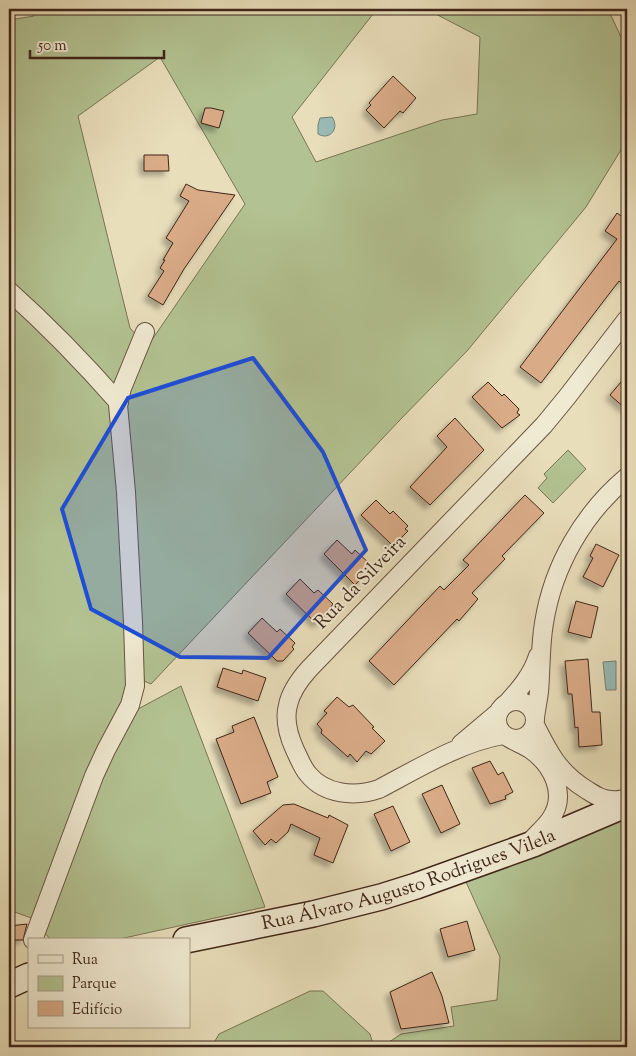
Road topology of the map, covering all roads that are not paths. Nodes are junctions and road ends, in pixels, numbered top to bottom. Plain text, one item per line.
1 (9, 291) edge
2 (627, 319) edge
3 (146, 332) dead end
4 (118, 403) junction
5 (627, 478) edge
6 (542, 645) junction
7 (503, 708) junction
8 (535, 721) junction
9 (506, 737) junction
10 (453, 750) junction
11 (578, 784) junction
12 (627, 799) edge
13 (558, 803) junction
14 (627, 804) edge
15 (585, 821) junction
16 (526, 846) junction
17 (34, 938) edge
18 (190, 939) edge
19 (28, 976) edge
20 (9, 985) edge

1 - 4 street
2 - 10 street, Rua da Silveira
3 - 4 street
4 - 17 street
5 - 6 street, Rua da Silveira
6 - 7 street, Rua da Silveira
6 - 8 street, Rua da Silveira
7 - 8 street
7 - 9 street
7 - 10 street, Rua da Silveira
8 - 9 street, Rua da Silveira
8 - 11 street
9 - 10 street, Rua da Silveira
9 - 13 street
11 - 12 street
11 - 15 street
13 - 15 street
13 - 16 street
14 - 15 main road, Rua Álvaro Augusto Rodrigues Vilela
15 - 16 main road, Rua Álvaro Augusto Rodrigues Vilela
16 - 18 main road, Rua Álvaro Augusto Rodrigues Vilela
19 - 20 main road

